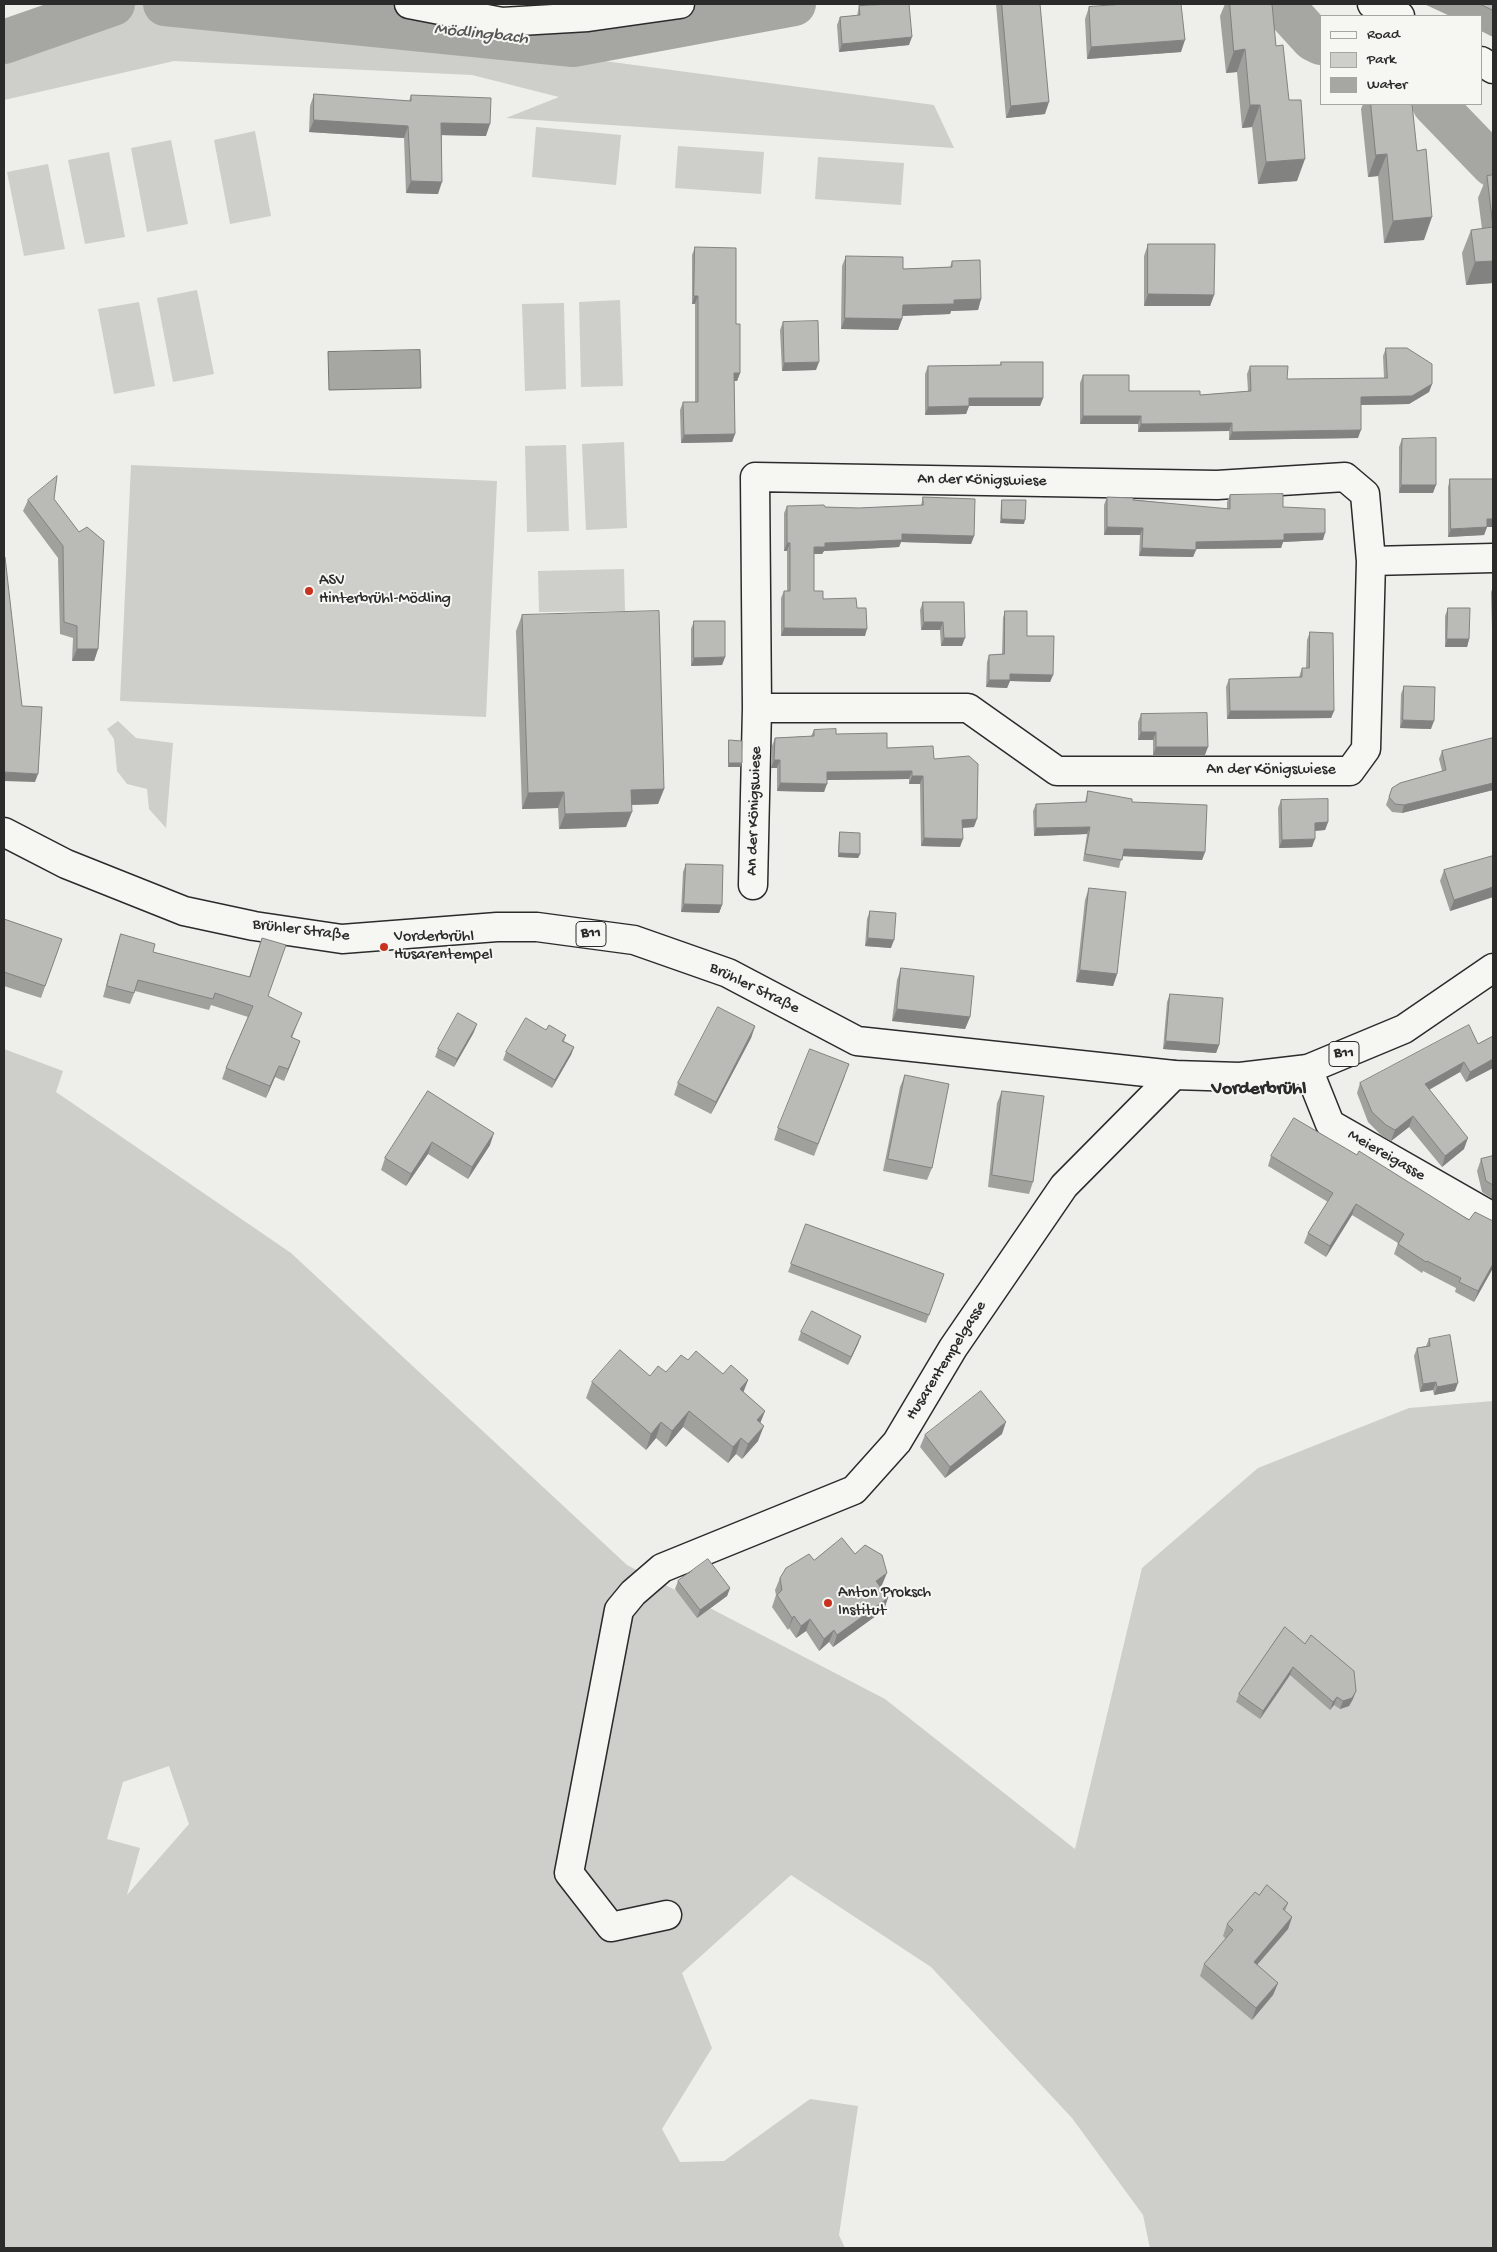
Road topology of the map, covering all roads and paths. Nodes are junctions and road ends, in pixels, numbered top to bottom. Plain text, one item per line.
1 (409, 4) edge
2 (680, 4) edge
3 (1372, 4) edge
4 (1398, 15) edge
5 (1482, 62) edge
6 (1493, 68) edge
7 (1493, 558) edge
8 (1371, 561) junction
9 (757, 708) junction
10 (4, 832) edge
11 (753, 885) dead end
12 (1493, 968) edge
13 (1308, 1069) junction
14 (1174, 1075) junction
15 (1493, 1217) edge
16 (667, 1915) dead end

1 - 2 street
3 - 4 street
5 - 6 street
7 - 8 street
8 - 9 street, An der Königswiese
8 - 9 street, An der Königswiese
9 - 11 street, An der Königswiese
10 - 14 street, Brühler Straße / B11
12 - 13 street, Brühler Straße / B11
13 - 14 street, Brühler Straße / B11
13 - 15 street, Meiereigasse
14 - 16 street, Husarentempelgasse

